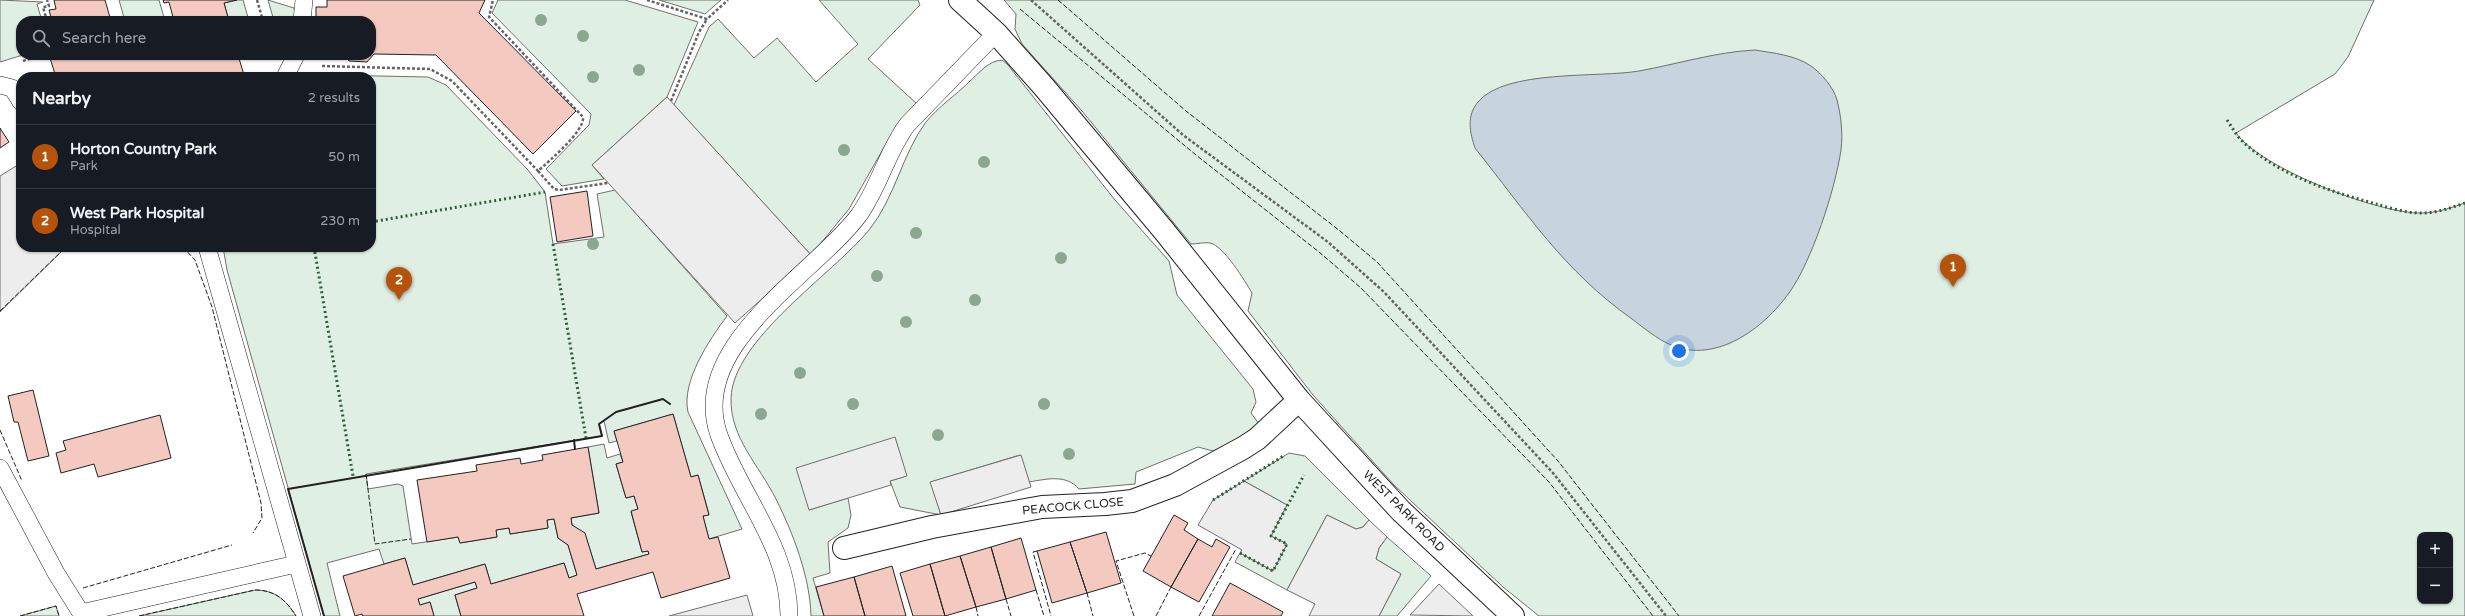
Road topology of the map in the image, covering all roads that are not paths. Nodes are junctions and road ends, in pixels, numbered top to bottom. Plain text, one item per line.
1 (304, 0) edge
2 (960, 0) edge
3 (302, 16) edge
4 (996, 32) junction
5 (0, 85) edge
6 (16, 94) edge
7 (208, 252) edge
8 (1299, 400) junction
9 (0, 468) edge
10 (844, 548) dead end
11 (296, 564) junction
12 (75, 615) edge
13 (312, 616) edge
14 (789, 616) edge
15 (1513, 616) edge

1 - 3 lane
2 - 4 street, WEST PARK ROAD
4 - 8 street, WEST PARK ROAD
4 - 14 lane
5 - 6 lane
7 - 11 lane
8 - 10 street, PEACOCK CLOSE
8 - 15 street, WEST PARK ROAD
9 - 12 lane
11 - 12 lane
11 - 13 lane

